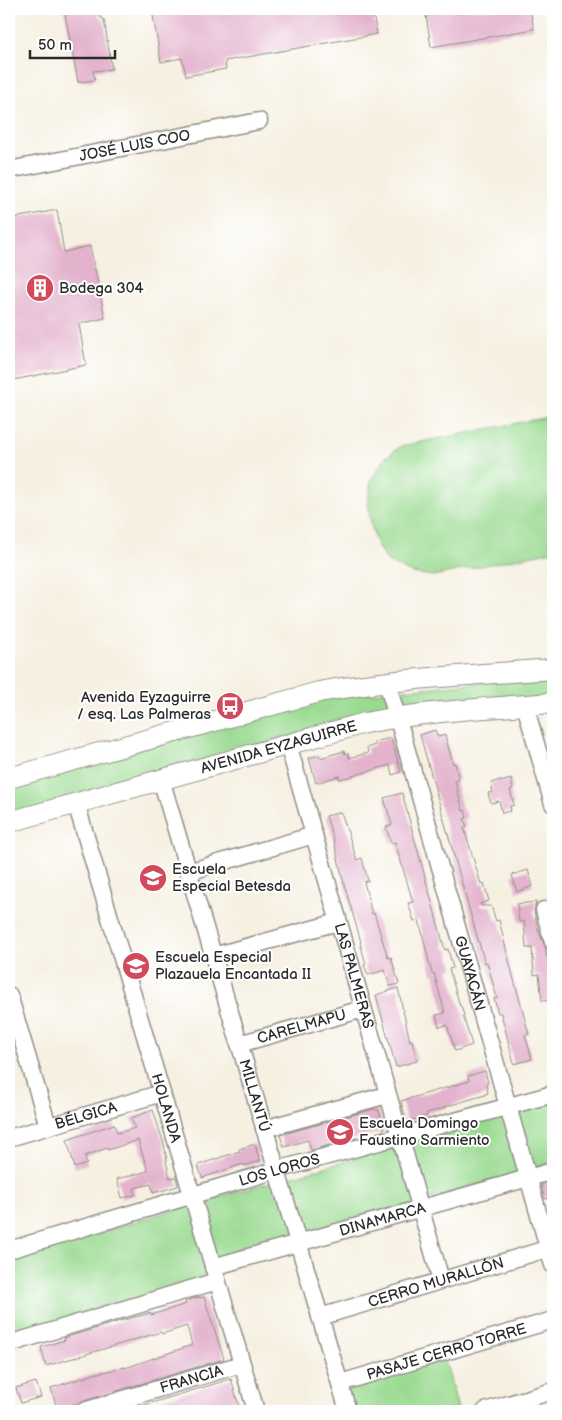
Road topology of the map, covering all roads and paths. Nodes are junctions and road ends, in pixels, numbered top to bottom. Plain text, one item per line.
1 (259, 121) dead end
2 (9, 170) edge
3 (553, 669) edge
4 (387, 682) junction
5 (553, 703) edge
6 (525, 705) junction
7 (398, 717) junction
8 (288, 744) junction
9 (9, 778) edge
10 (161, 780) junction
11 (550, 782) edge
12 (76, 803) junction
13 (553, 804) edge
14 (9, 822) edge
15 (314, 835) junction
16 (188, 872) junction
17 (544, 910) dead end
18 (338, 922) junction
19 (553, 942) edge
20 (213, 956) junction
21 (9, 995) edge
22 (363, 1009) junction
23 (239, 1044) junction
24 (162, 1093) junction
25 (553, 1094) edge
26 (387, 1095) junction
27 (508, 1106) junction
28 (48, 1126) junction
29 (264, 1129) junction
30 (399, 1136) junction
31 (9, 1138) edge
32 (276, 1170) junction
33 (553, 1171) edge
34 (528, 1178) junction
35 (192, 1195) junction
36 (419, 1209) junction
37 (298, 1243) junction
38 (551, 1247) edge
39 (9, 1250) edge
40 (553, 1265) edge
41 (215, 1274) junction
42 (441, 1280) junction
43 (320, 1317) junction
44 (553, 1320) edge
45 (9, 1344) edge
46 (242, 1364) junction
47 (340, 1383) junction
48 (553, 1391) edge
49 (84, 1411) edge
50 (256, 1411) edge
51 (348, 1411) edge
52 (485, 1411) edge

1 - 2 street, JOSÉ LUIS COO
3 - 4 main road
4 - 7 street, GUAYACÁN
4 - 9 main road
5 - 6 main road, AVENIDA EYZAGUIRRE
6 - 7 main road, AVENIDA EYZAGUIRRE
6 - 11 street
7 - 8 main road, AVENIDA EYZAGUIRRE
7 - 27 street, GUAYACÁN
8 - 10 main road, AVENIDA EYZAGUIRRE
8 - 15 street, LAS PALMERAS
10 - 12 main road, AVENIDA EYZAGUIRRE
10 - 16 street, MILLANTÚ
11 - 13 street
12 - 14 main road, AVENIDA EYZAGUIRRE
12 - 24 street, HOLANDA
15 - 16 street
15 - 18 street, LAS PALMERAS
16 - 20 street, MILLANTÚ
17 - 19 street
18 - 20 street
18 - 22 street, LAS PALMERAS
20 - 23 street, MILLANTÚ
21 - 28 street
22 - 23 street, CARELMAPU
22 - 26 street, LAS PALMERAS
23 - 29 street, MILLANTÚ
24 - 28 street, BÉLGICA
24 - 35 street, HOLANDA
25 - 27 street, LOS LOROS
26 - 29 street
26 - 30 street, LAS PALMERAS
27 - 30 street, LOS LOROS
27 - 34 street, GUAYACÁN
28 - 31 street, BÉLGICA
29 - 32 street, MILLANTÚ
30 - 32 street, LOS LOROS
30 - 36 street, LAS PALMERAS
32 - 35 street, LOS LOROS
32 - 37 street, MILLANTÚ
33 - 34 street, DINAMARCA
34 - 36 street, DINAMARCA
34 - 38 street, GUAYACÁN
35 - 39 street, LOS LOROS
35 - 41 street, HOLANDA
36 - 37 street, DINAMARCA
36 - 42 street, LAS PALMERAS
37 - 41 street, DINAMARCA
37 - 43 street, MILLANTÚ
38 - 40 street, GUAYACÁN
38 - 42 street, CERRO MURALLÓN
41 - 45 street, DINAMARCA
41 - 46 street, HOLANDA
42 - 43 street, CERRO MURALLÓN
43 - 47 street, MILLANTÚ
44 - 47 street, PASAJE CERRO TORRE
46 - 49 street, FRANCIA
46 - 50 street, HOLANDA
47 - 51 street, MILLANTÚ
48 - 52 street

